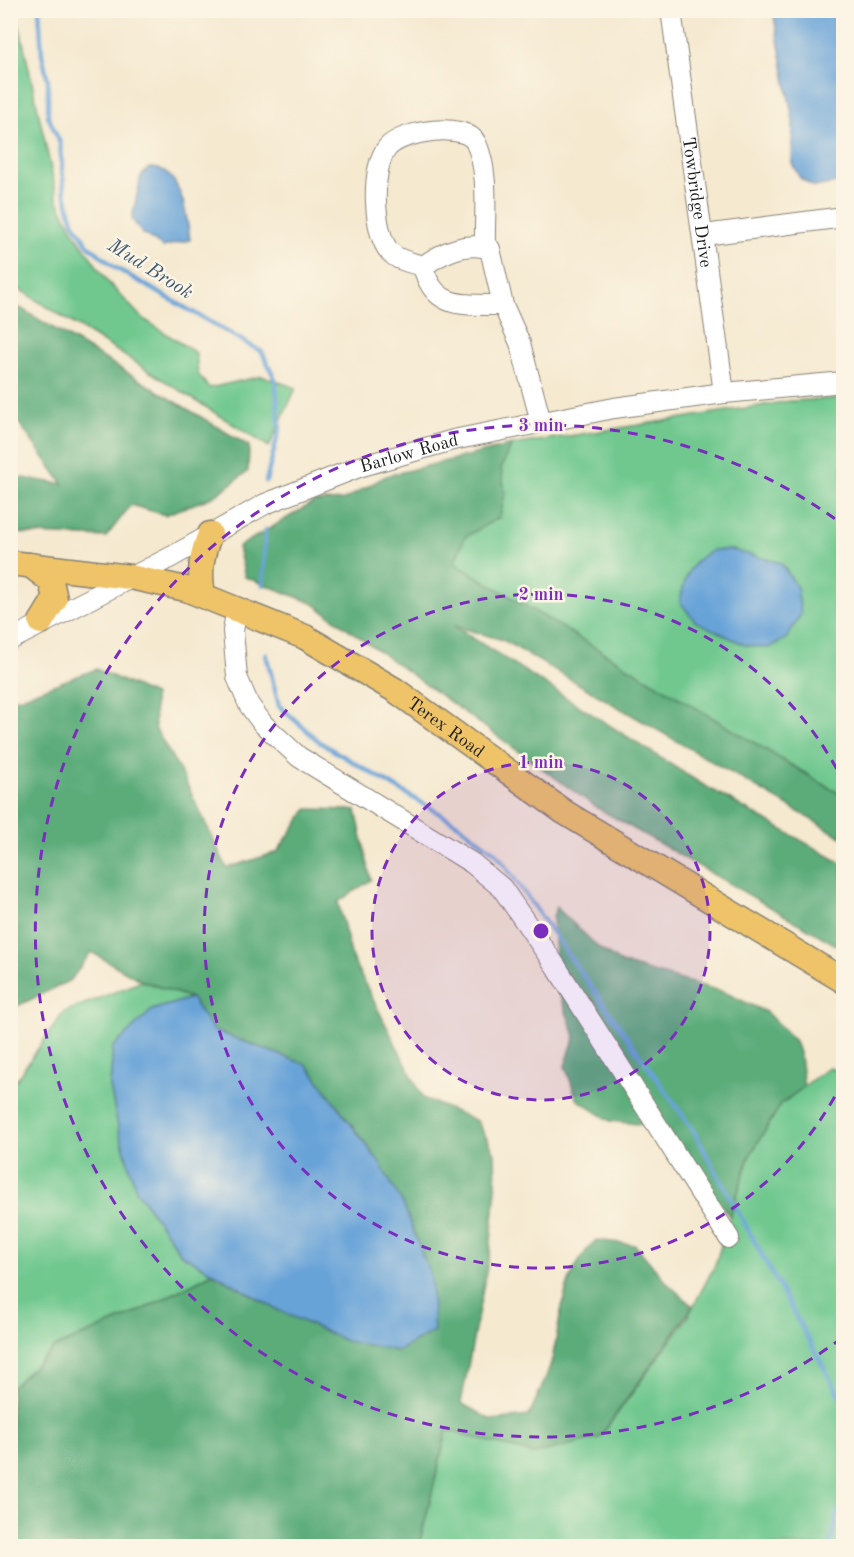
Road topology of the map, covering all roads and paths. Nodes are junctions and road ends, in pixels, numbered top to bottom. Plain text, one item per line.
1 (671, 10) edge
2 (843, 217) edge
3 (704, 235) junction
4 (485, 248) junction
5 (423, 266) junction
6 (502, 305) junction
7 (843, 382) edge
8 (724, 393) junction
9 (541, 422) junction
10 (210, 534) junction
11 (20, 564) edge
12 (130, 577) junction
13 (203, 595) junction
14 (237, 608) junction
15 (41, 622) junction
16 (10, 640) edge
17 (843, 981) edge
18 (729, 1238) dead end

1 - 3 street, Towbridge Drive
2 - 3 street
3 - 8 street, Towbridge Drive
4 - 5 street
4 - 5 street
4 - 6 street
5 - 6 street
6 - 9 street
7 - 8 street, Barlow Road
8 - 9 street, Barlow Road
9 - 10 street, Barlow Road
10 - 12 street, Barlow Road
10 - 13 main road
11 - 12 main road, Terex Road
11 - 15 main road
12 - 13 main road, Terex Road
12 - 15 street, Barlow Road
13 - 14 main road, Terex Road
14 - 17 main road, Terex Road
14 - 18 street
15 - 16 street, Barlow Road

